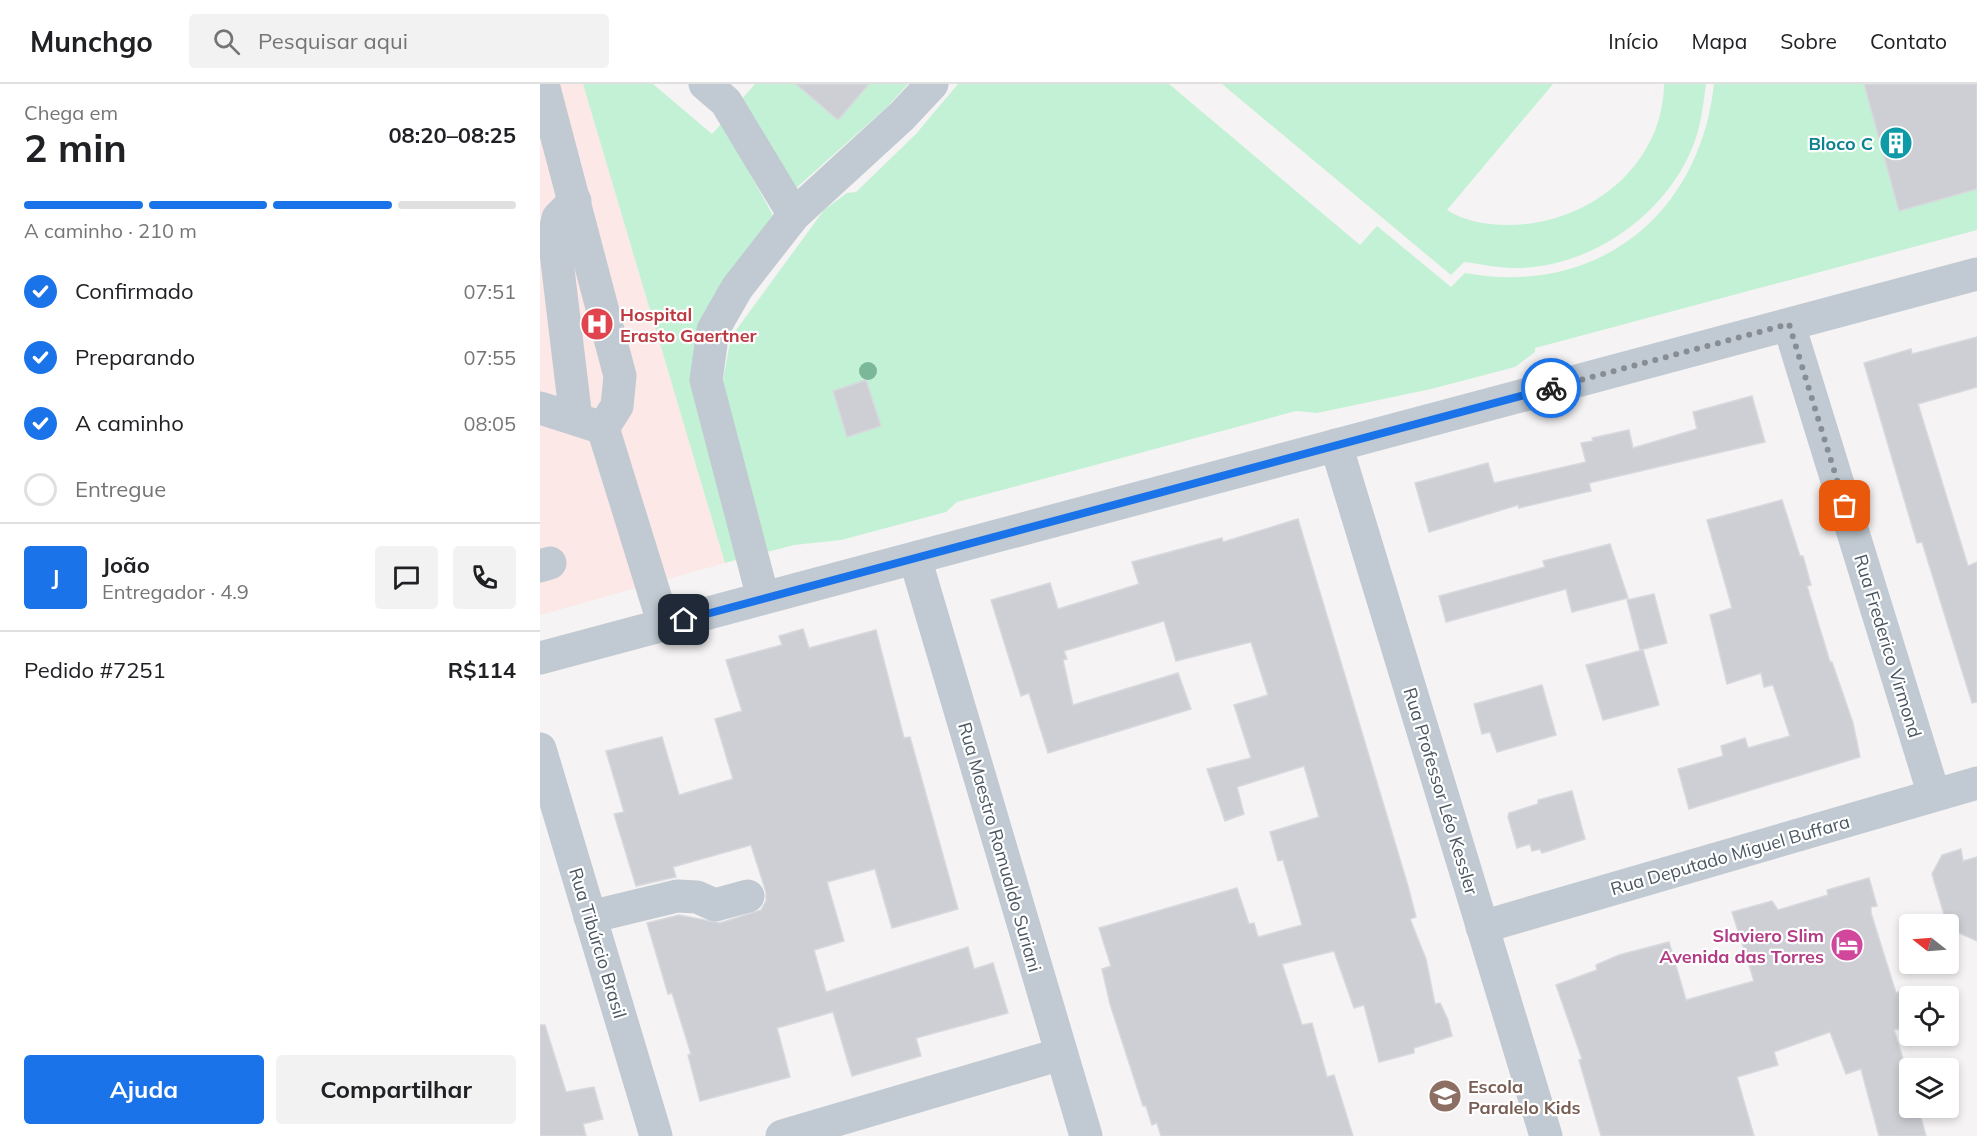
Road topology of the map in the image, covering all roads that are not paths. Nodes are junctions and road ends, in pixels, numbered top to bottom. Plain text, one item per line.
1 (543, 84) edge
2 (705, 84) edge
3 (932, 84) edge
4 (575, 201) junction
5 (794, 215) junction
6 (1977, 274) edge
7 (1789, 324) junction
8 (540, 408) edge
9 (589, 423) junction
10 (1336, 445) junction
11 (915, 558) junction
12 (763, 598) junction
13 (663, 625) junction
14 (540, 658) edge
15 (540, 749) edge
16 (1977, 783) edge
17 (1934, 795) junction
18 (748, 896) dead end
19 (590, 917) junction
20 (1482, 927) junction
21 (1061, 1054) junction
22 (656, 1136) edge
23 (782, 1136) edge
24 (1086, 1136) edge
25 (1546, 1136) edge

1 - 4 street
2 - 5 street
3 - 5 street
4 - 9 street
4 - 9 street
5 - 12 street
6 - 7 street
7 - 10 street
7 - 17 street, Rua Frederico Virmond
8 - 9 street
9 - 13 street
10 - 11 street
10 - 20 street, Rua Professor Léo Kessler
11 - 12 street
11 - 21 street, Rua Maestro Romualdo Suriani
12 - 13 street
13 - 14 street
15 - 19 street, Rua Tibúrcio Brasil
16 - 17 street, Rua Deputado Miguel Buffara
17 - 20 street, Rua Deputado Miguel Buffara
18 - 19 street
19 - 22 street, Rua Tibúrcio Brasil
20 - 25 street, Rua Professor Léo Kessler
21 - 23 street
21 - 24 street, Rua Maestro Romualdo Suriani

